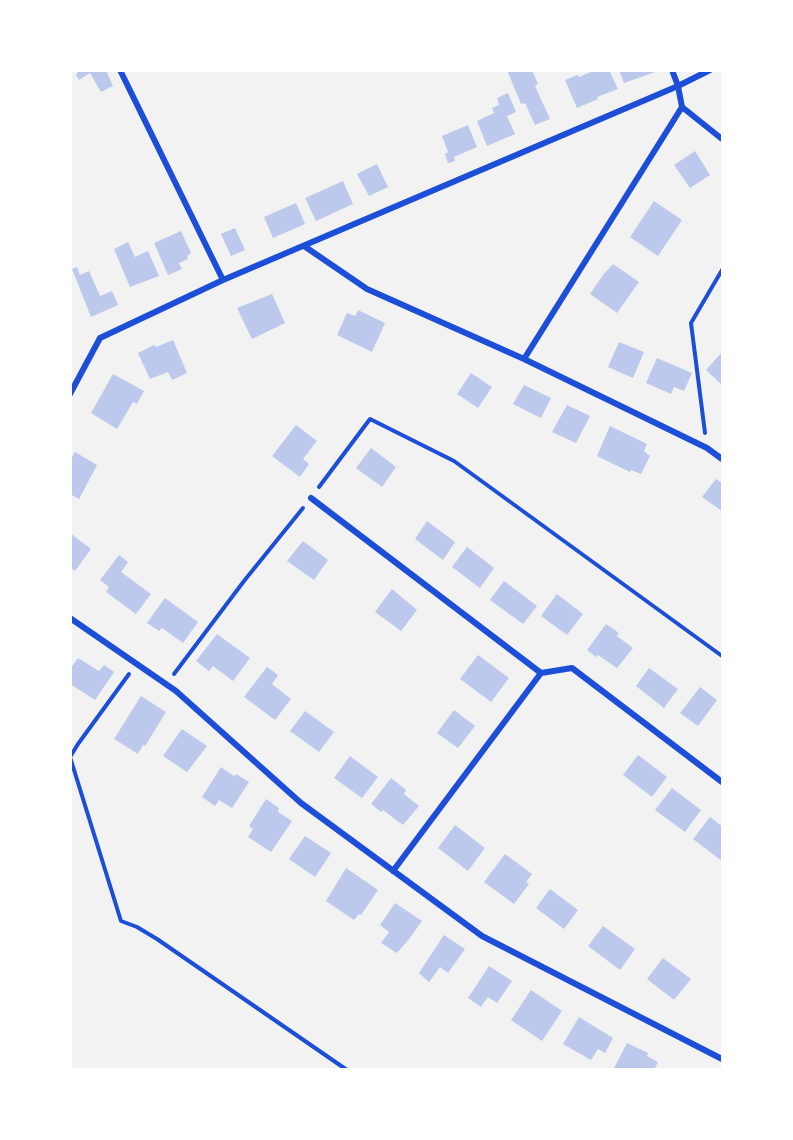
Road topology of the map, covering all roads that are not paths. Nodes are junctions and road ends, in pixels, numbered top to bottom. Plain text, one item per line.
1 (120, 70) edge
2 (672, 70) edge
3 (710, 70) edge
4 (678, 86) junction
5 (682, 107) junction
6 (723, 139) edge
7 (304, 246) junction
8 (223, 280) junction
9 (524, 359) junction
10 (70, 394) edge
11 (723, 459) edge
12 (311, 498) road end
13 (70, 618) edge
14 (541, 673) junction
15 (723, 782) edge
16 (393, 871) junction
17 (723, 1059) edge

1 - 8 street
2 - 4 street
3 - 4 street
4 - 5 street
4 - 7 street
5 - 6 street
5 - 9 street
7 - 8 street
7 - 9 street
8 - 10 street
9 - 11 street
12 - 14 street
13 - 16 street
14 - 15 street
14 - 16 street
16 - 17 street

